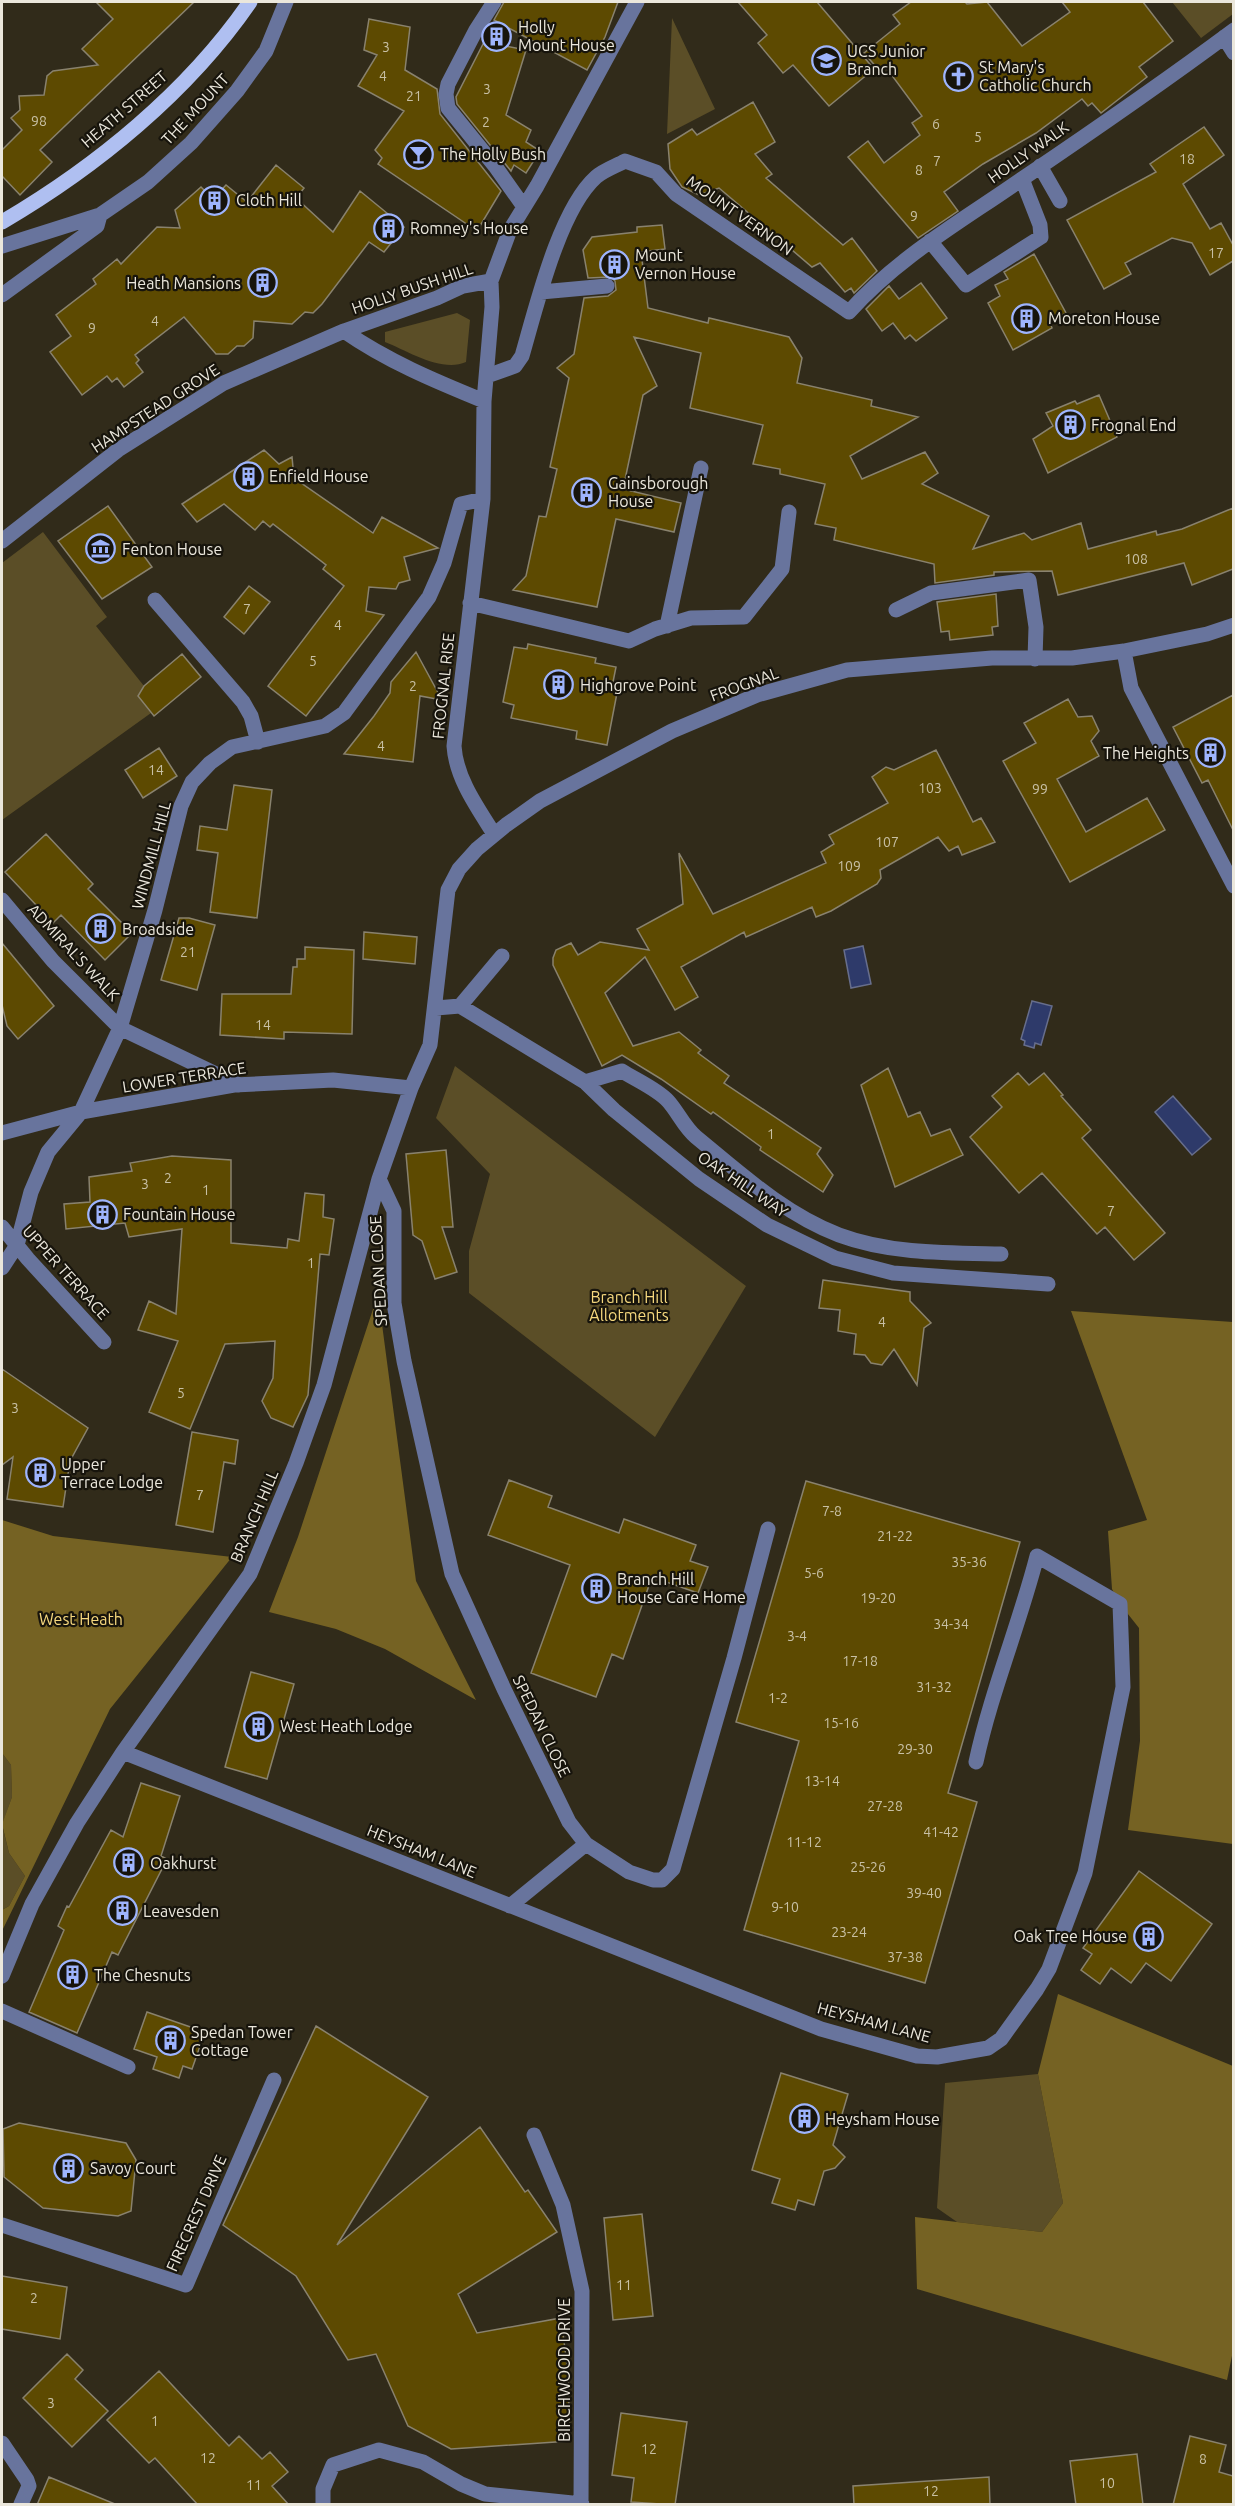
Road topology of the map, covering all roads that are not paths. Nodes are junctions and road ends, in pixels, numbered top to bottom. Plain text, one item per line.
1 (250, 2) edge
2 (286, 2) edge
3 (494, 2) edge
4 (637, 2) edge
5 (1228, 34) edge
6 (1233, 52) edge
7 (1040, 166) junction
8 (1022, 179) junction
9 (1060, 201) dead end
10 (524, 207) junction
11 (100, 215) junction
12 (2, 222) edge
13 (930, 241) junction
14 (2, 246) edge
15 (491, 280) junction
16 (608, 286) dead end
17 (541, 292) junction
18 (2, 295) edge
19 (849, 312) joint
20 (344, 331) junction
21 (487, 376) junction
22 (484, 401) junction
23 (702, 468) dead end
24 (483, 499) junction
25 (789, 512) dead end
26 (2, 542) edge
27 (155, 600) dead end
28 (470, 603) junction
29 (896, 610) dead end
30 (1233, 625) edge
31 (667, 626) junction
32 (1124, 651) junction
33 (1035, 659) junction
34 (258, 742) junction
35 (494, 834) junction
36 (1233, 886) edge
37 (2, 900) edge
38 (502, 956) dead end
39 (460, 1006) junction
40 (436, 1008) junction
41 (120, 1028) junction
42 (585, 1082) junction
43 (240, 1085) junction
44 (411, 1088) junction
45 (81, 1112) junction
46 (2, 1133) edge
47 (379, 1179) junction
48 (2, 1227) edge
49 (17, 1245) junction
50 (1001, 1254) dead end
51 (2, 1268) edge
52 (1048, 1284) dead end
53 (104, 1342) dead end
54 (768, 1528) dead end
55 (123, 1752) junction
56 (976, 1762) dead end
57 (586, 1844) junction
58 (510, 1906) junction
59 (2, 1976) edge
60 (2, 2011) edge
61 (128, 2067) dead end
62 (274, 2080) dead end
63 (534, 2135) dead end
64 (3, 2229) edge
65 (2, 2443) edge
66 (582, 2504) edge
67 (21, 2505) edge
68 (323, 2505) edge

1 - 12 main road, HEATH STREET
2 - 11 street, THE MOUNT
3 - 10 street
4 - 10 street, HOLLY BUSH HILL
5 - 6 street
5 - 7 street, HOLLY WALK
7 - 8 street, HOLLY WALK
7 - 9 street
8 - 13 street, HOLLY WALK
8 - 13 street
10 - 15 street, HOLLY BUSH HILL
11 - 14 street, THE MOUNT
11 - 18 street, THE MOUNT
13 - 19 street, HOLLY WALK
15 - 20 street, HOLLY BUSH HILL
15 - 21 street, HOLLY BUSH HILL
16 - 17 street
17 - 19 street, MOUNT VERNON
17 - 21 street, MOUNT VERNON
20 - 22 street
20 - 26 street, HAMPSTEAD GROVE
21 - 22 street, HOLLY BUSH HILL
22 - 24 street, FROGNAL RISE
23 - 31 street
24 - 28 street, FROGNAL RISE
24 - 34 street, WINDMILL HILL
25 - 31 street
27 - 34 street
28 - 31 street
28 - 35 street, FROGNAL RISE
29 - 33 street
30 - 32 street, FROGNAL
32 - 33 street, FROGNAL
32 - 36 street
33 - 35 street, FROGNAL
34 - 41 street, WINDMILL HILL
35 - 40 street
37 - 41 street, ADMIRAL'S WALK
38 - 39 street
39 - 40 street
39 - 42 street, OAK HILL WAY
40 - 44 street
41 - 43 street, ADMIRAL'S WALK
41 - 45 street, WINDMILL HILL
42 - 50 street, OAK HILL WAY
42 - 52 street, OAK HILL WAY
43 - 44 street, LOWER TERRACE
43 - 45 street, LOWER TERRACE
44 - 47 street, BRANCH HILL
45 - 46 street, LOWER TERRACE
45 - 49 street, WINDMILL HILL
47 - 55 street, BRANCH HILL
47 - 57 street, SPEDAN CLOSE
48 - 49 street, UPPER TERRACE
49 - 51 street, WINDMILL HILL
49 - 53 street, UPPER TERRACE
54 - 57 street, SPEDAN CLOSE
55 - 58 street, HEYSHAM LANE
55 - 59 street, BRANCH HILL
56 - 58 street, HEYSHAM LANE
57 - 58 street
60 - 61 street
62 - 64 street, FIRECREST DRIVE
63 - 66 street, BIRCHWOOD DRIVE
65 - 67 street
66 - 68 street

